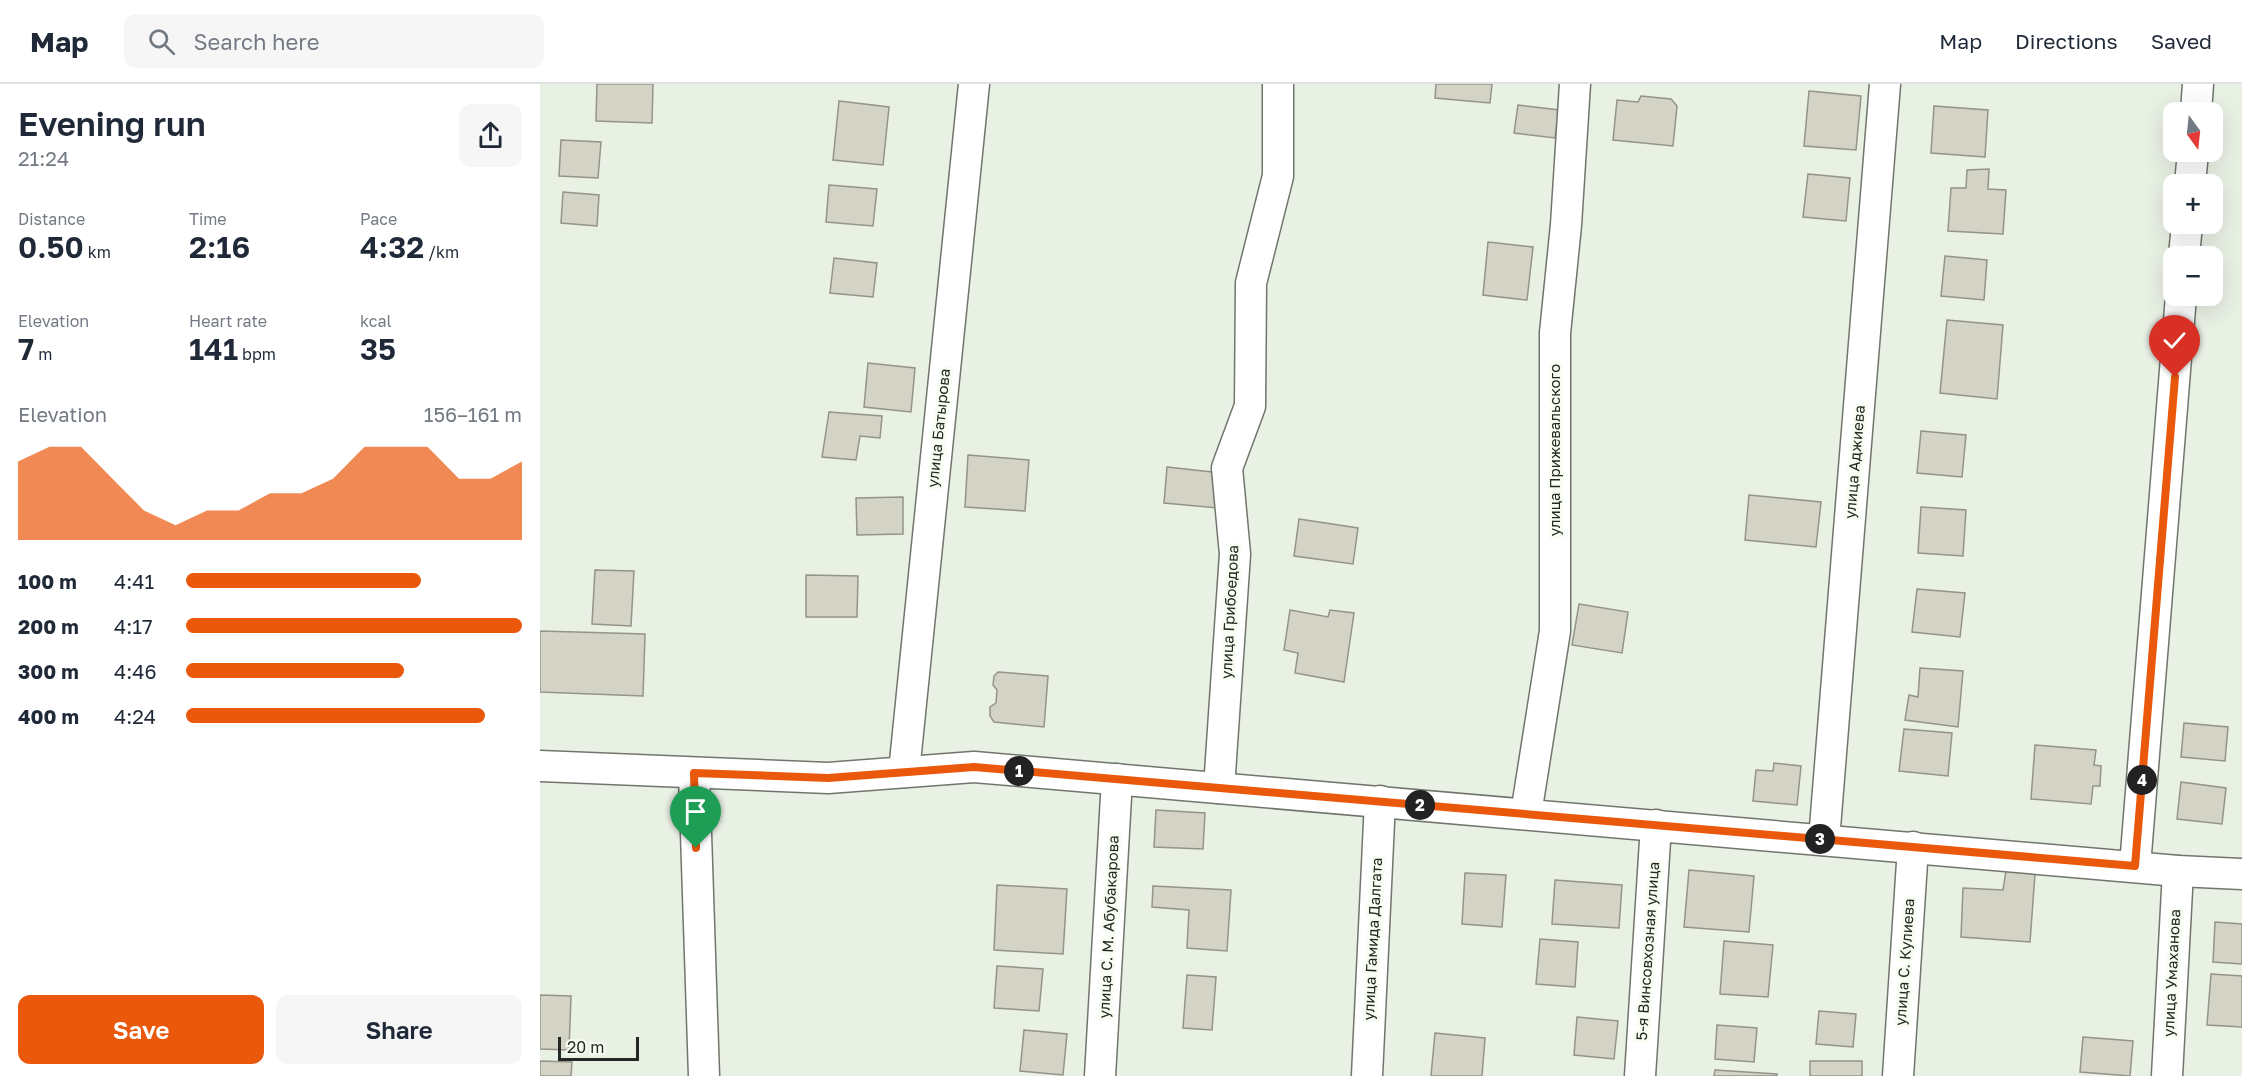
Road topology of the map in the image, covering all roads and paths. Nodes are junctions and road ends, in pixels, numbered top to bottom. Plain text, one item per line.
1 (974, 84) edge
2 (1278, 84) edge
3 (1575, 84) edge
4 (1885, 84) edge
5 (2198, 84) edge
6 (2197, 102) edge
7 (2180, 306) edge
8 (540, 766) edge
9 (904, 772) junction
10 (694, 773) junction
11 (1117, 779) junction
12 (1219, 788) junction
13 (1380, 801) junction
14 (1526, 814) junction
15 (1656, 825) junction
16 (1824, 840) junction
17 (1913, 847) junction
18 (2135, 866) junction
19 (2178, 871) junction
20 (2242, 874) edge
21 (704, 1076) edge
22 (1100, 1076) edge
23 (1367, 1076) edge
24 (1640, 1076) edge
25 (1898, 1076) edge
26 (2167, 1076) edge

1 - 9 street, улица Батырова
2 - 12 street, улица Грибоедова
3 - 14 street, улица Прижевальского
4 - 16 street, улица Аджиева
5 - 6 street
7 - 18 street
8 - 10 street
9 - 10 street
9 - 11 street
10 - 21 street
11 - 12 street
11 - 22 street, улица С. М. Абубакарова
12 - 13 street
13 - 14 street
13 - 23 street, улица Гамида Далгата
14 - 15 street
15 - 16 street
15 - 24 street, 5-я Винсовхозная улица
16 - 17 street
17 - 18 street
17 - 25 street, улица С. Кулиева
18 - 19 street
19 - 20 street
19 - 26 street, улица Умаханова

